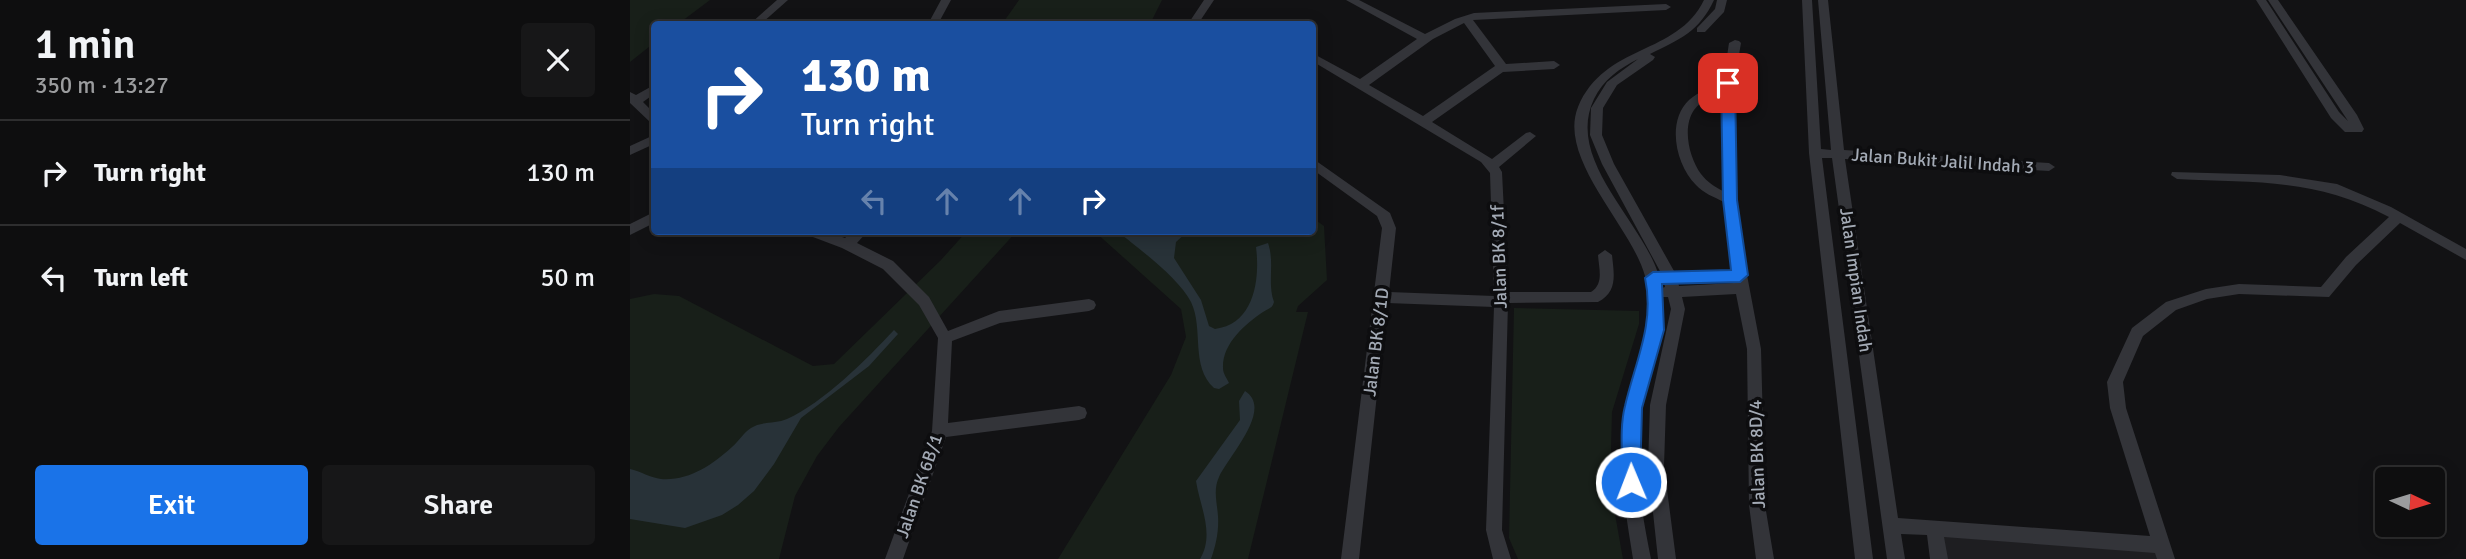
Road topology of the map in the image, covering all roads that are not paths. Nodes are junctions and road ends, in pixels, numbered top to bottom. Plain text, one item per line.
1 (783, 0) edge
2 (946, 0) edge
3 (1209, 0) edge
4 (1352, 0) edge
5 (1709, 0) edge
6 (1722, 0) edge
7 (1807, 0) edge
8 (1824, 0) edge
9 (2262, 0) edge
10 (2273, 0) edge
11 (1666, 7) dead end
12 (1465, 18) junction
13 (758, 21) edge
14 (935, 21) edge
15 (1195, 21) edge
16 (1426, 39) junction
17 (1735, 43) dead end
18 (1316, 58) edge
19 (1554, 65) dead end
20 (1503, 68) junction
21 (1728, 83) junction
22 (1360, 85) junction
23 (651, 90) edge
24 (633, 98) edge
25 (2334, 113) junction
26 (2350, 113) junction
27 (651, 116) edge
28 (1423, 122) junction
29 (1530, 136) dead end
30 (651, 140) edge
31 (630, 151) edge
32 (1815, 153) junction
33 (1838, 154) junction
34 (1316, 165) edge
35 (1491, 166) junction
36 (2049, 167) dead end
37 (2178, 175) dead end
38 (1730, 200) junction
39 (2397, 218) junction
40 (651, 219) edge
41 (630, 230) edge
42 (821, 235) edge
43 (857, 235) edge
44 (847, 244) junction
45 (1605, 255) dead end
46 (2466, 255) edge
47 (1653, 278) junction
48 (1741, 282) junction
49 (1673, 284) junction
50 (1656, 293) junction
51 (1382, 298) junction
52 (1501, 299) junction
53 (1089, 305) dead end
54 (945, 338) junction
55 (1079, 413) dead end
56 (940, 431) junction
57 (1891, 525) junction
58 (1934, 528) junction
59 (2163, 552) edge
60 (894, 559) edge
61 (1350, 559) edge
62 (1503, 559) edge
63 (1642, 559) edge
64 (1667, 559) edge
65 (1765, 559) edge
66 (1864, 559) edge
67 (1896, 559) edge
68 (1939, 559) edge

1 - 13 street
2 - 14 street
3 - 15 street
4 - 16 street
5 - 47 street
6 - 49 street
7 - 32 street, Jalan Impian Indah
8 - 33 street, Jalan Impian Indah
9 - 25 street
10 - 26 street
11 - 12 street
12 - 16 street
12 - 20 street
16 - 22 street
17 - 21 street, Jalan BK 8D/4
18 - 22 street
19 - 20 street
20 - 28 street
21 - 38 street, Jalan BK 8D/4
21 - 38 street
22 - 28 street
23 - 24 street
24 - 27 street
25 - 26 street
25 - 26 street
28 - 35 street
29 - 35 street
30 - 31 street
32 - 33 street, Jalan Bukit Jalil Indah 3
32 - 66 street, Jalan Impian Indah
33 - 36 street, Jalan Bukit Jalil Indah 3
33 - 57 street, Jalan Impian Indah
34 - 51 street, Jalan BK 8/1D
35 - 52 street, Jalan BK 8/1f
37 - 39 street
38 - 48 street, Jalan BK 8D/4
39 - 46 street
39 - 59 street
40 - 41 street
42 - 44 street
43 - 44 street
44 - 54 street
45 - 52 street
47 - 49 street
47 - 50 street
48 - 49 street
48 - 65 street, Jalan BK 8D/4
49 - 50 street
49 - 64 street
50 - 63 street
51 - 52 street
51 - 61 street, Jalan BK 8/1D
52 - 62 street, Jalan BK 8/1f
53 - 54 street
54 - 56 street, Jalan BK 6B/1
55 - 56 street
56 - 60 street, Jalan BK 6B/1
57 - 58 street
57 - 67 street, Jalan Impian Indah
58 - 59 street
58 - 68 street

